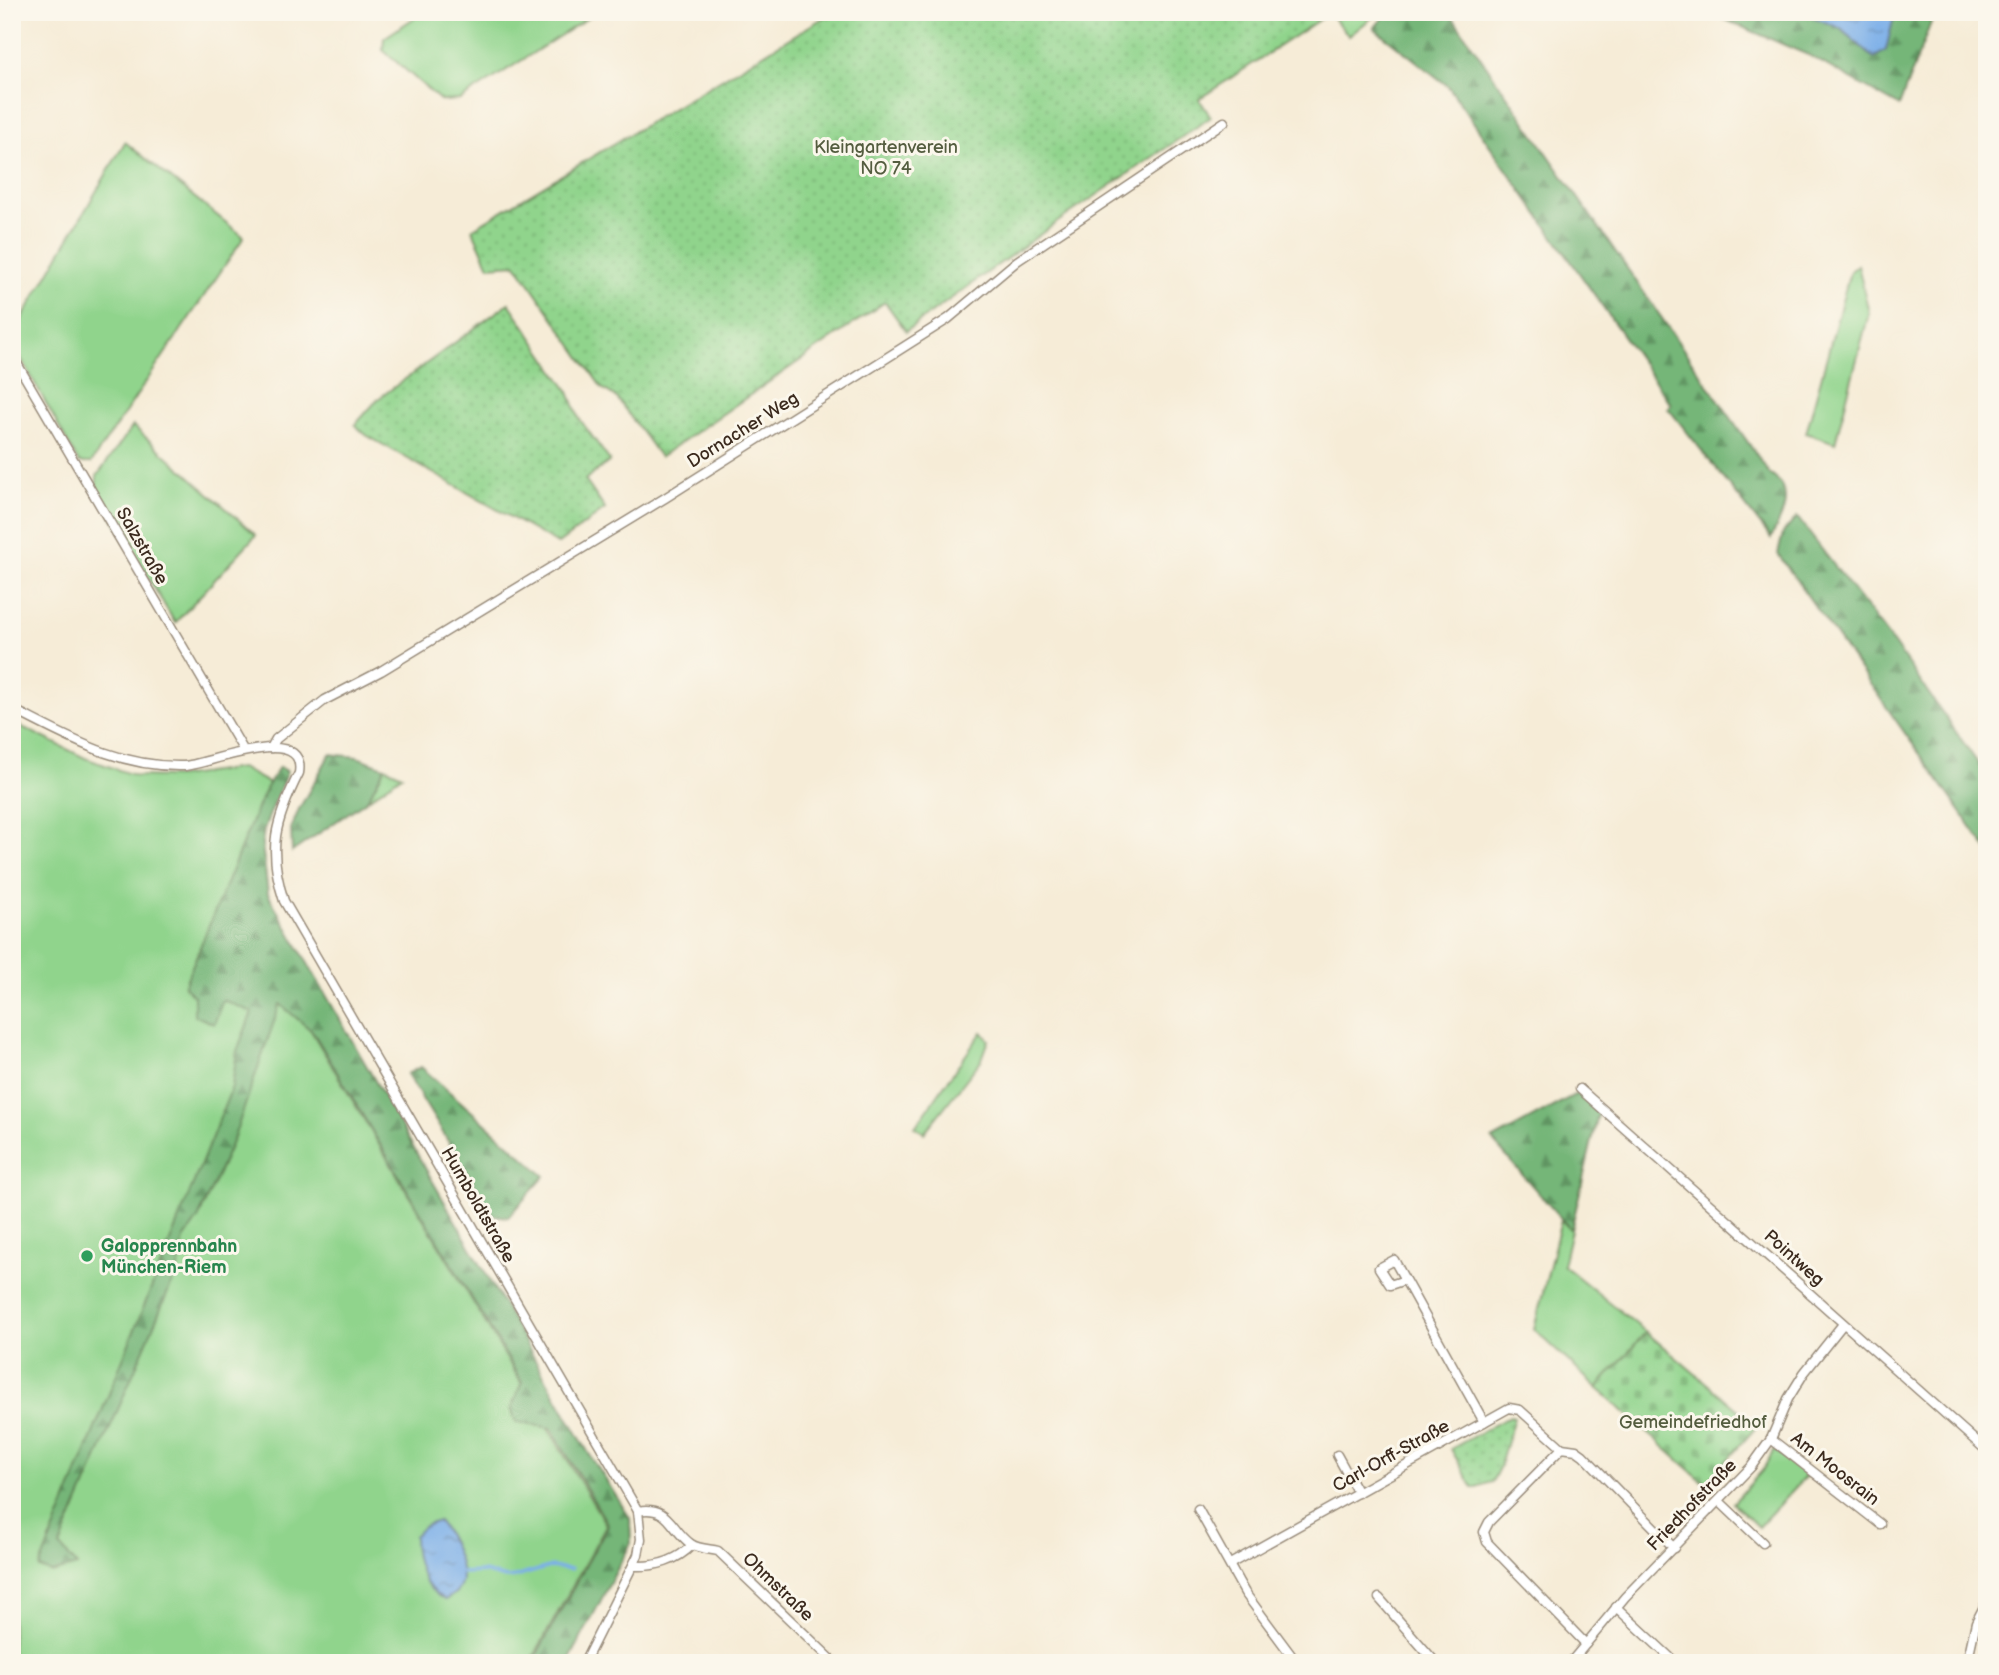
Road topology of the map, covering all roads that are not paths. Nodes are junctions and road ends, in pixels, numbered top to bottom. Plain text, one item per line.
1 (1224, 122) dead end
2 (12, 355) edge
3 (12, 709) edge
4 (271, 748) junction
5 (244, 751) junction
6 (1580, 1089) dead end
7 (1405, 1280) dead end
8 (1843, 1324) junction
9 (1484, 1422) junction
10 (1771, 1439) junction
11 (1562, 1448) junction
12 (1987, 1451) edge
13 (1337, 1455) dead end
14 (1358, 1493) junction
15 (1718, 1501) junction
16 (1198, 1509) dead end
17 (638, 1511) junction
18 (1880, 1524) dead end
19 (1763, 1543) dead end
20 (692, 1545) junction
21 (1674, 1548) junction
22 (1230, 1564) junction
23 (633, 1566) junction
24 (1379, 1598) dead end
25 (1987, 1601) edge
26 (1616, 1607) junction
27 (1586, 1644) junction
28 (1675, 1662) edge
29 (584, 1663) edge
30 (835, 1663) edge
31 (1297, 1663) edge
32 (1436, 1663) edge
33 (1570, 1663) edge
34 (1967, 1663) edge

1 - 4 street, Dornacher Weg
2 - 5 street, Salzstraße
3 - 5 street
4 - 5 street
4 - 17 street, Humboldtstraße
6 - 8 street, Pointweg
7 - 9 street
8 - 10 street, Friedhofstraße
8 - 12 street, Pointweg
9 - 11 street, Carl-Orff-Straße
9 - 14 street, Carl-Orff-Straße
10 - 15 street, Friedhofstraße
10 - 18 street, Am Moosrain
11 - 21 street, Carl-Orff-Straße
11 - 27 street
13 - 14 street
14 - 22 street, Carl-Orff-Straße
15 - 19 street
15 - 21 street, Friedhofstraße
16 - 22 street
17 - 20 street, Ohmstraße
17 - 23 street, Humboldtstraße
20 - 23 street
20 - 30 street, Ohmstraße
21 - 26 street, Friedhofstraße
22 - 31 street
23 - 29 street, Humboldtstraße
24 - 32 street
25 - 34 street
26 - 27 street, Friedhofstraße
26 - 28 street
27 - 33 street, Friedhofstraße

